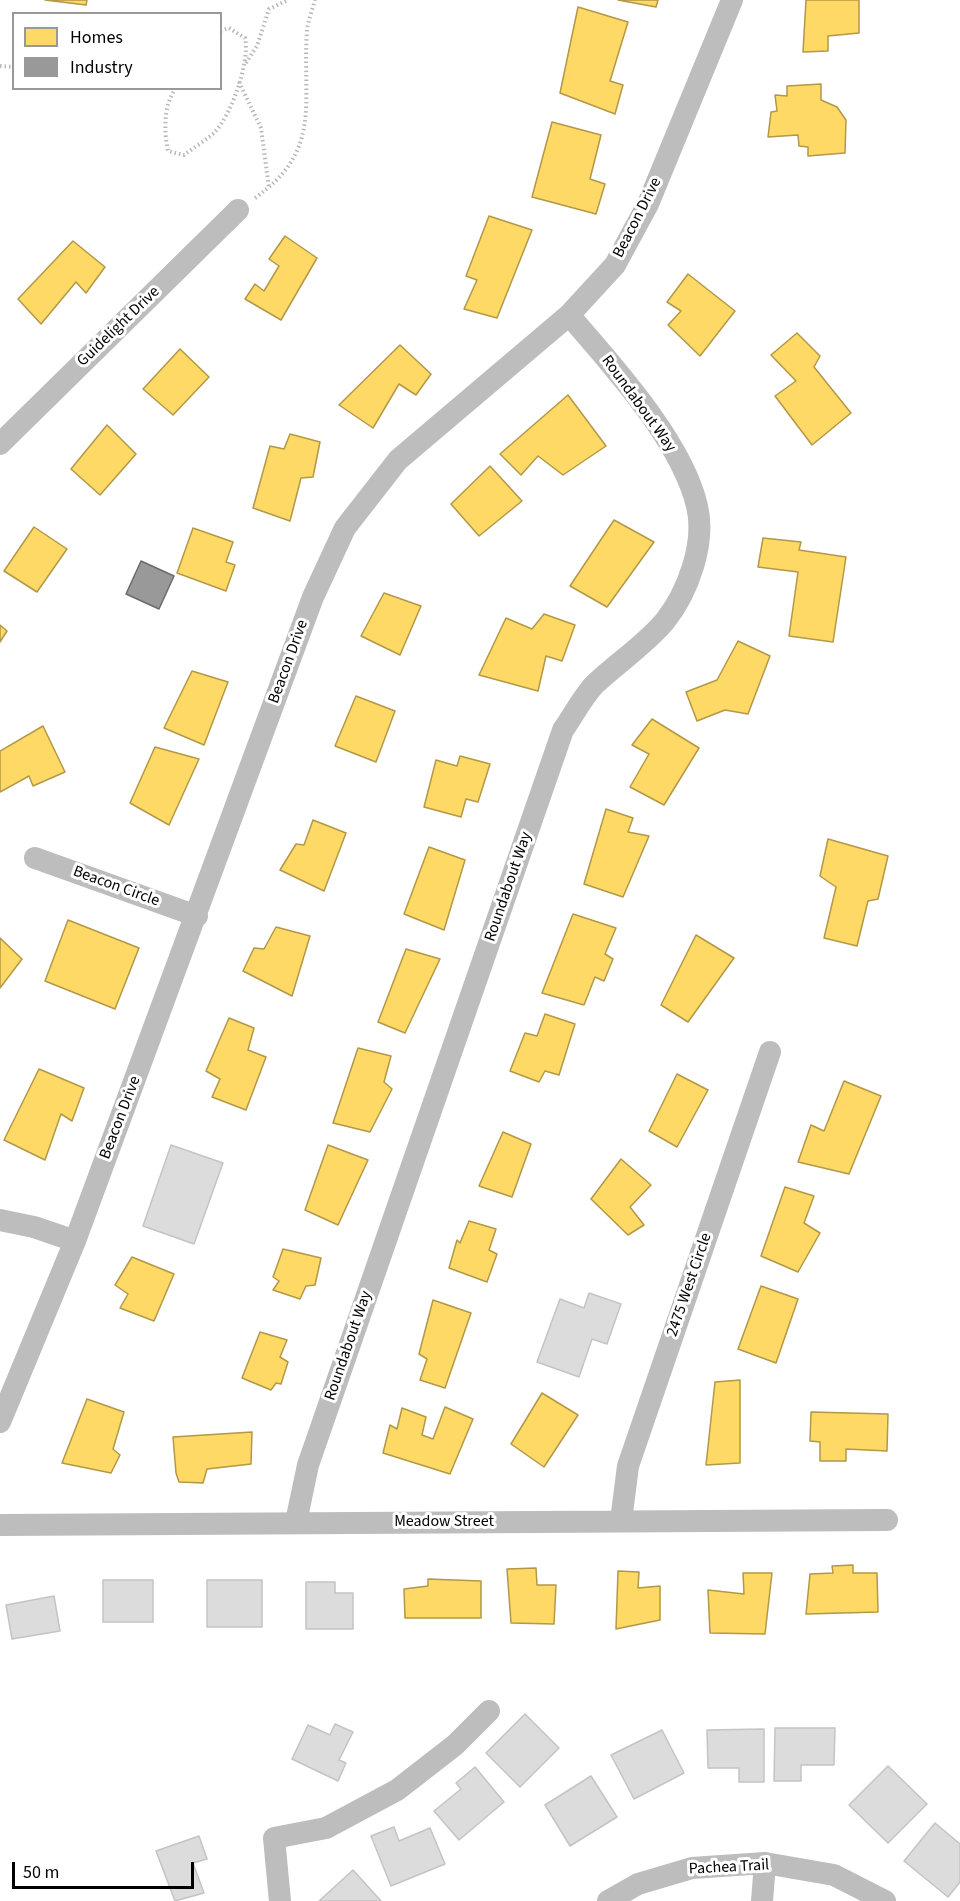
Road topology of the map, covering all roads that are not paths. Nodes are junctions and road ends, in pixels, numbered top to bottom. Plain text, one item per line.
1 (732, 0) edge
2 (238, 210) road end
3 (568, 315) junction
4 (0, 444) edge
5 (35, 858) dead end
6 (197, 916) junction
7 (770, 1052) dead end
8 (0, 1220) edge
9 (75, 1241) junction
10 (0, 1422) edge
11 (887, 1520) dead end
12 (621, 1521) junction
13 (296, 1522) junction
14 (0, 1525) edge
15 (489, 1711) dead end
16 (765, 1863) junction
17 (280, 1901) edge
18 (608, 1901) edge
19 (762, 1901) edge
20 (885, 1901) edge

1 - 3 street, Beacon Drive
2 - 4 street, Guidelight Drive
3 - 6 street, Beacon Drive
3 - 13 street, Roundabout Way
5 - 6 street, Beacon Circle
6 - 9 street, Beacon Drive
7 - 12 street, 2475 West Circle
8 - 9 street
9 - 10 street, Beacon Drive
11 - 12 street, Meadow Street
12 - 13 street, Meadow Street
13 - 14 street, Meadow Street
15 - 17 street
16 - 18 street, Pachea Trail
16 - 19 street
16 - 20 street, Pachea Trail

